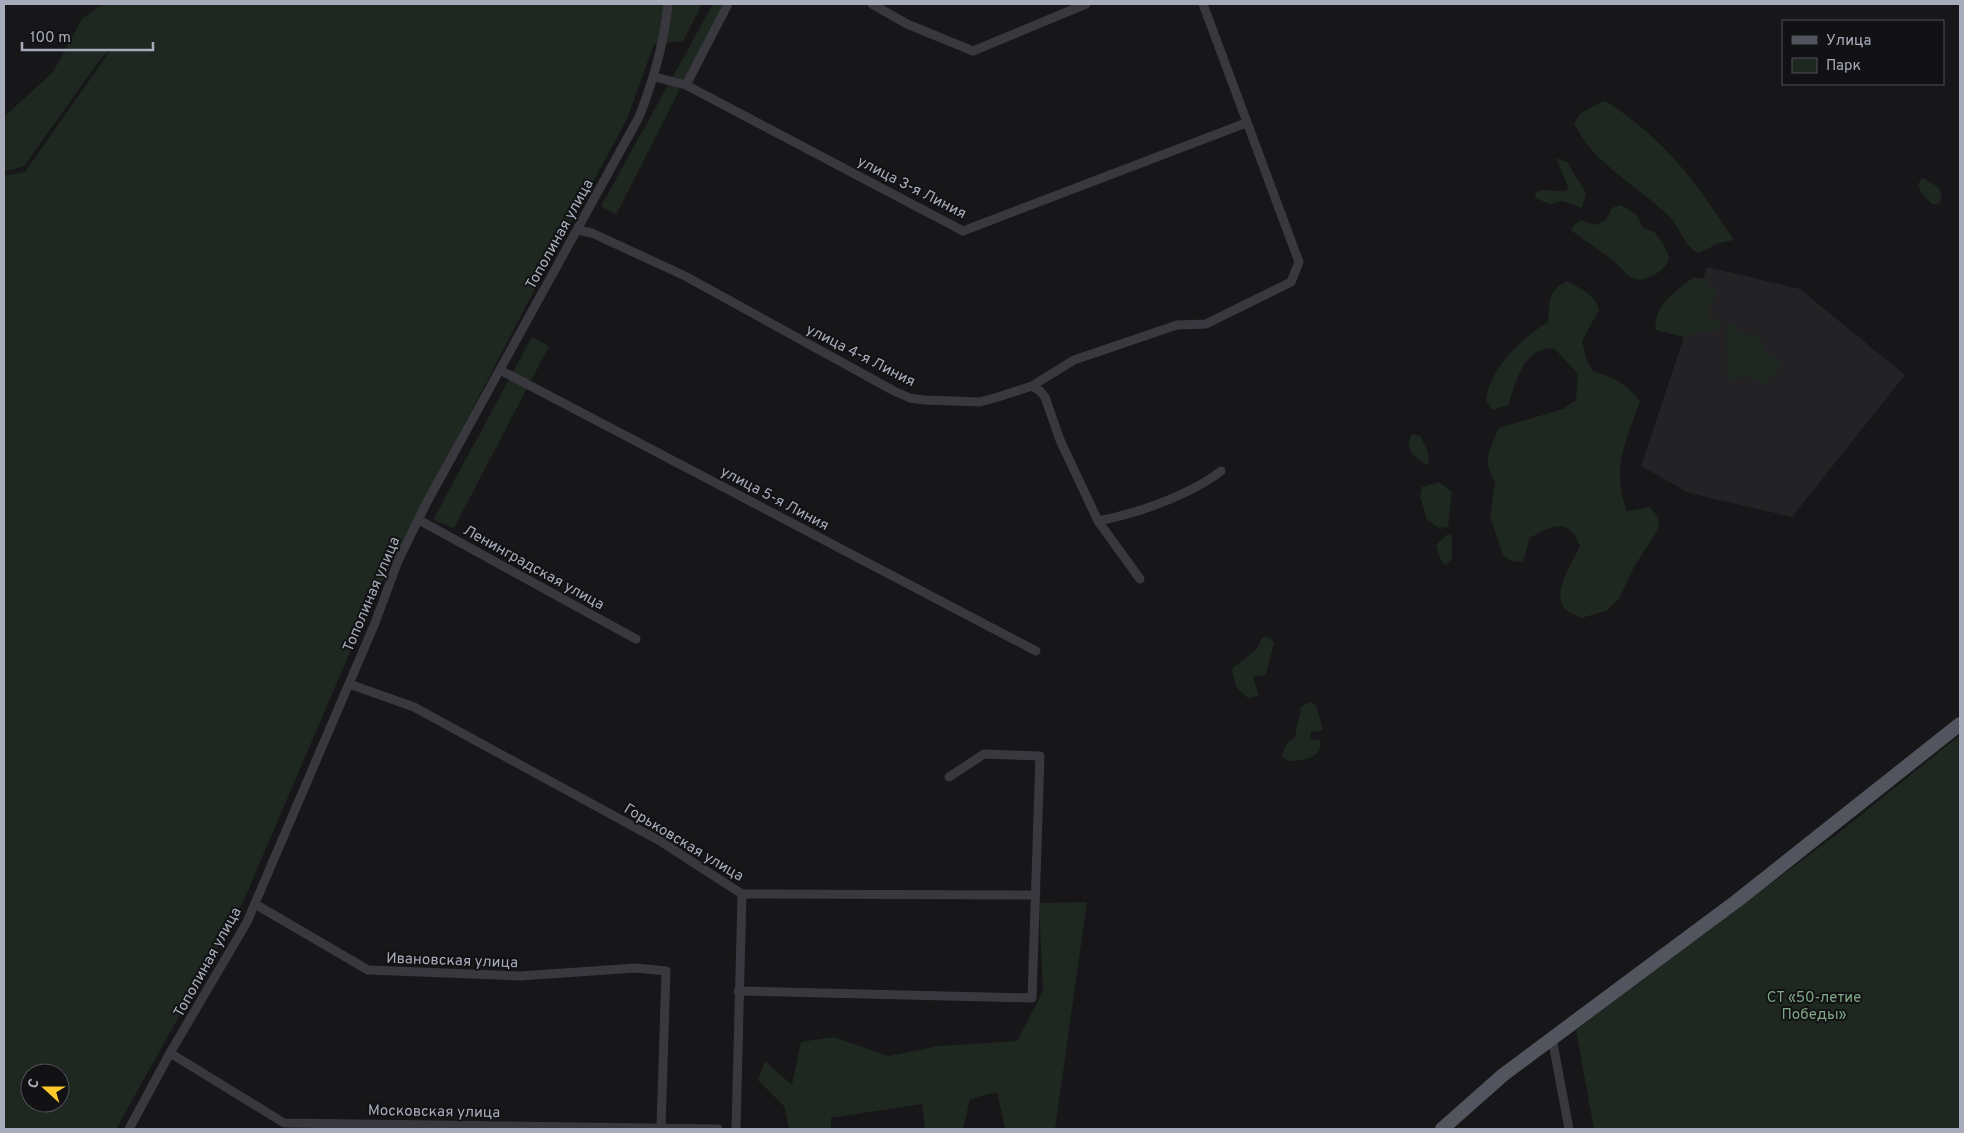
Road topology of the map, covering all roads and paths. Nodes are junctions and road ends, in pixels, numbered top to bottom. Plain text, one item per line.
1 (668, 4) edge
2 (728, 4) edge
3 (872, 4) edge
4 (1086, 4) edge
5 (1203, 4) edge
6 (655, 77) junction
7 (686, 85) junction
8 (1246, 123) junction
9 (578, 230) junction
10 (500, 370) junction
11 (1032, 386) junction
12 (1221, 471) dead end
13 (418, 520) junction
14 (1098, 521) junction
15 (1140, 579) dead end
16 (636, 639) dead end
17 (1036, 651) dead end
18 (349, 684) junction
19 (1960, 724) edge
20 (949, 777) dead end
21 (742, 894) junction
22 (1036, 895) junction
23 (255, 904) junction
24 (738, 991) junction
25 (1552, 1038) junction
26 (170, 1052) junction
27 (512, 1128) edge
28 (661, 1128) edge
29 (129, 1129) edge
30 (718, 1129) edge
31 (736, 1129) edge
32 (1442, 1129) edge
33 (1569, 1129) edge

1 - 6 street, Тополиная улица
2 - 7 street
3 - 4 street
5 - 8 street
6 - 7 street, улица 3-я Линия
6 - 9 street, Тополиная улица
7 - 8 street, улица 3-я Линия
8 - 11 street, улица 4-я Линия
9 - 10 street, Тополиная улица
9 - 11 street, улица 4-я Линия
10 - 13 street, Тополиная улица
10 - 17 street, улица 5-я Линия
11 - 14 street
12 - 14 street
13 - 16 street, Ленинградская улица
13 - 18 street, Тополиная улица
14 - 15 street
18 - 21 street, Горьковская улица
18 - 23 street, Тополиная улица
19 - 25 main road
20 - 22 street
21 - 22 street, Горьковская улица
21 - 24 street
22 - 24 street
23 - 26 street, Тополиная улица
23 - 28 street, Ивановская улица
24 - 31 street
25 - 32 main road
25 - 33 street
26 - 27 street, Московская улица
26 - 29 street, Тополиная улица
27 - 28 street, Московская улица
28 - 30 street, Московская улица

